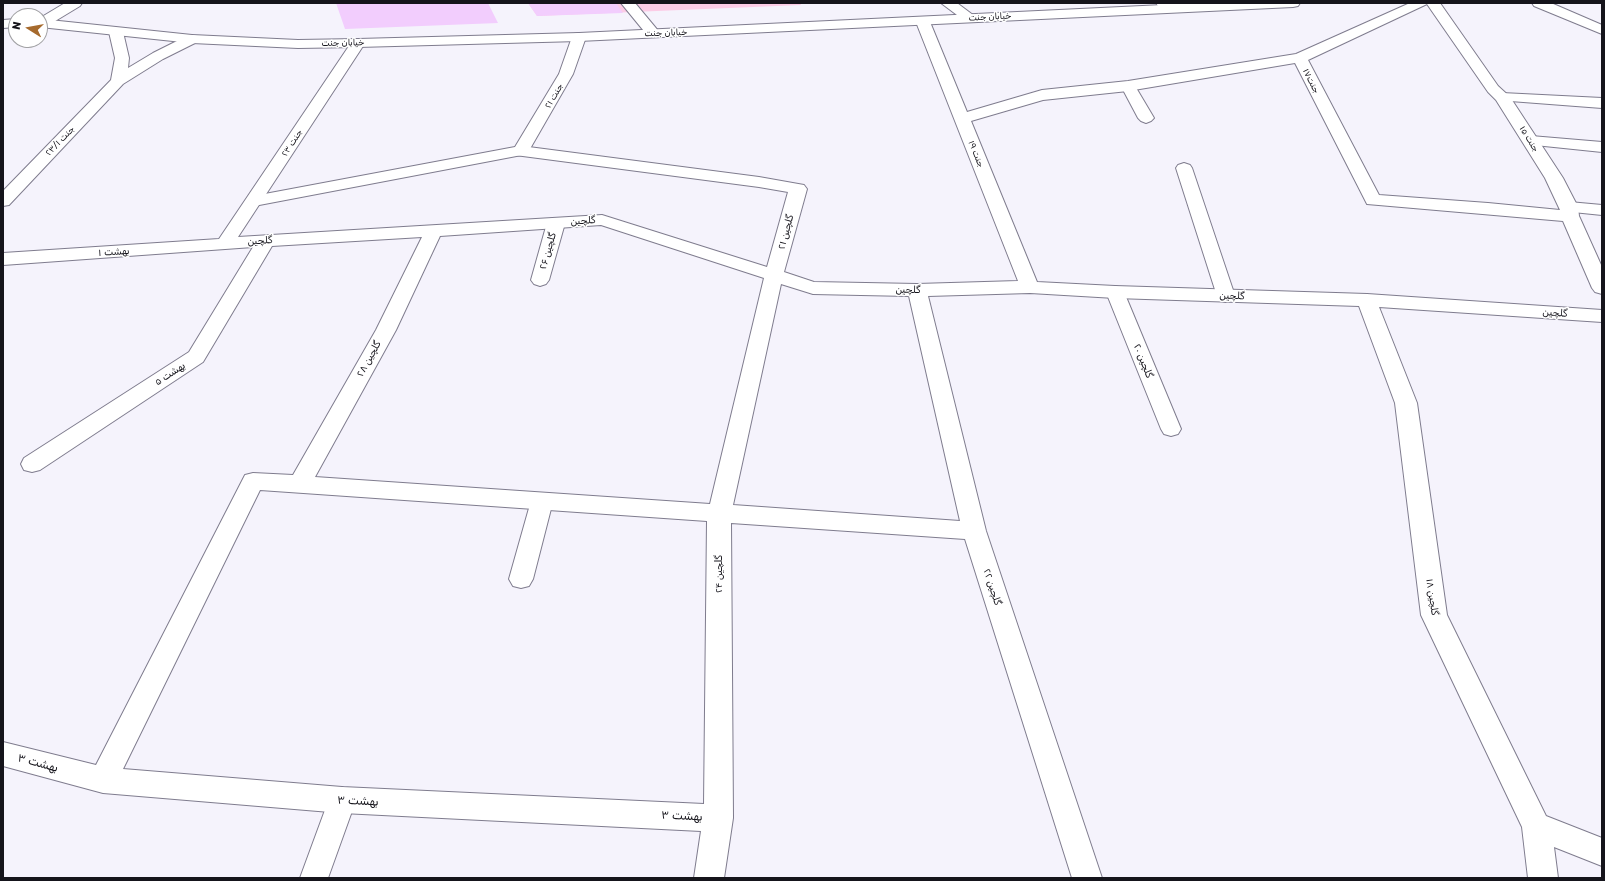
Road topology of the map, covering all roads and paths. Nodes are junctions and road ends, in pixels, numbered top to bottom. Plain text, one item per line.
1 (75, 3) edge
2 (628, 3) edge
3 (948, 3) edge
4 (1163, 3) edge
5 (1293, 3) edge
6 (1421, 3) edge
7 (1433, 3) edge
8 (1539, 3) edge
9 (1182, 7) junction
10 (970, 18) junction
11 (48, 19) edge
12 (923, 22) junction
13 (48, 24) edge
14 (1602, 30) edge
15 (116, 32) junction
16 (653, 33) junction
17 (578, 37) junction
18 (192, 39) junction
19 (358, 43) junction
20 (1300, 58) junction
21 (118, 81) junction
22 (1128, 86) junction
23 (1502, 97) junction
24 (1602, 103) edge
25 (1146, 118) dead end
26 (961, 119) junction
27 (1531, 141) junction
28 (1602, 147) edge
29 (521, 151) junction
30 (1184, 168) dead end
31 (3, 201) edge
32 (254, 201) junction
33 (1602, 210) edge
34 (1570, 212) junction
35 (556, 223) junction
36 (434, 230) junction
37 (266, 241) junction
38 (225, 244) junction
39 (3, 260) edge
40 (774, 275) junction
41 (540, 280) dead end
42 (1030, 287) junction
43 (1602, 288) edge
44 (918, 290) junction
45 (1115, 292) junction
46 (1226, 296) junction
47 (1367, 300) junction
48 (1602, 316) edge
49 (1171, 429) dead end
50 (32, 464) dead end
51 (298, 485) junction
52 (542, 501) junction
53 (719, 515) junction
54 (974, 531) junction
55 (521, 579) dead end
56 (3, 754) edge
57 (103, 780) junction
58 (342, 800) junction
59 (718, 818) junction
60 (1536, 826) junction
61 (1602, 852) edge
62 (314, 878) edge
63 (709, 878) edge
64 (1087, 878) edge
65 (1543, 878) edge

1 - 11 street
2 - 16 street
3 - 10 street
4 - 9 street
5 - 9 street, خیابان جنت
6 - 20 street, جنت۱۷
7 - 23 street, جنت ۱۵
8 - 14 street
9 - 10 street, خیابان جنت
10 - 12 street, خیابان جنت
12 - 16 street, خیابان جنت
12 - 26 street, جنت ۱۹
13 - 15 street, خیابان جنت
15 - 18 street, خیابان جنت
15 - 21 street
16 - 17 street, خیابان جنت
17 - 19 street, خیابان جنت
17 - 29 lane, جنت ۲۱
18 - 19 street, خیابان جنت
18 - 21 street, جنت ۲۳/۱
19 - 32 street, جنت ۲۳
20 - 22 street
20 - 34 street, جنت۱۷
21 - 31 street, جنت ۲۳/۱
22 - 25 lane
22 - 26 street
23 - 24 lane
23 - 27 street, جنت ۱۵
26 - 42 street, جنت ۱۹
27 - 28 lane
27 - 34 street, جنت ۱۵
29 - 32 lane
29 - 40 street, گلچین ۲۱
30 - 46 lane
32 - 38 street, جنت ۲۳
33 - 34 lane
34 - 43 street, جنت ۱۵
35 - 36 street, گلچین
35 - 40 street, گلچین
35 - 41 lane, گلچین ۲۶
36 - 37 street, گلچین
36 - 51 street, گلچین ۲۸
37 - 38 street, گلچین
37 - 50 street, بهشت ۵
38 - 39 street, بهشت ۱
40 - 44 street, گلچین
40 - 53 street, گلچین ۲۴
42 - 44 street, گلچین
42 - 45 street, گلچین
44 - 54 street, گلچین ۲۲
45 - 46 street, گلچین
45 - 49 lane, گلچین ۲۰
46 - 47 street, گلچین
47 - 48 street, گلچین
47 - 60 street, گلچین ۱۸
51 - 52 street
51 - 57 street
52 - 53 street
52 - 55 lane
53 - 54 street
53 - 59 street, گلچین ۲۴
54 - 64 street, گلچین ۲۲
56 - 57 street, بهشت ۳
57 - 58 street, بهشت ۳
58 - 59 street, بهشت ۳
58 - 62 lane
59 - 63 street, گلچین ۲۴
60 - 61 street
60 - 65 street, گلچین ۱۸

